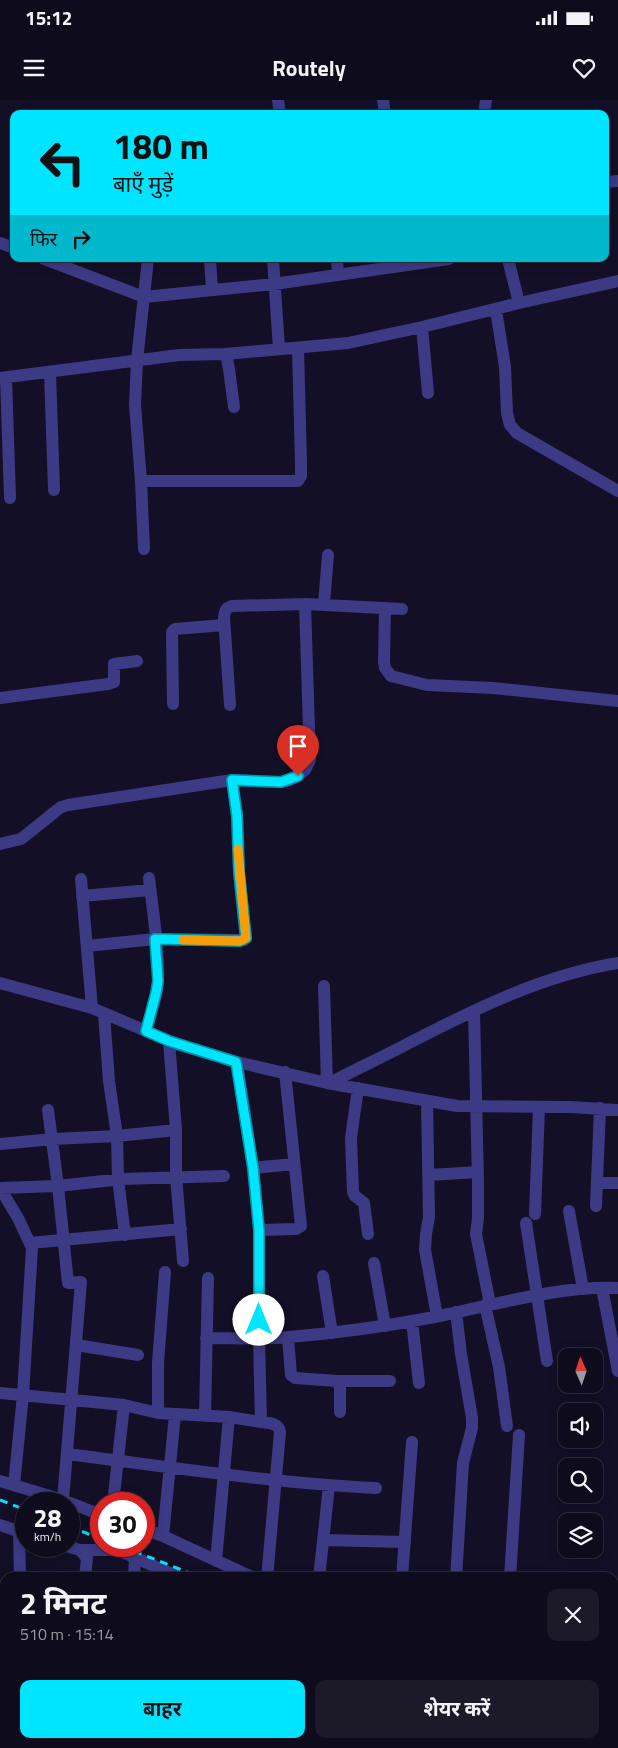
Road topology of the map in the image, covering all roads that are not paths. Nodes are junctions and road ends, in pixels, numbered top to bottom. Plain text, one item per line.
1 (52, 262) edge
2 (148, 262) edge
3 (210, 262) edge
4 (273, 262) edge
5 (337, 262) edge
6 (509, 262) edge
7 (403, 263) edge
8 (338, 275) junction
9 (618, 281) edge
10 (274, 284) junction
11 (212, 290) junction
12 (144, 297) junction
13 (519, 303) junction
14 (496, 310) junction
15 (422, 328) junction
16 (298, 348) junction
17 (279, 350) junction
18 (226, 354) junction
19 (137, 360) junction
20 (50, 372) junction
21 (3, 378) edge
22 (428, 393) dead end
23 (234, 407) dead end
24 (141, 481) junction
25 (54, 490) dead end
26 (618, 491) edge
27 (10, 498) dead end
28 (144, 549) dead end
29 (328, 555) dead end
30 (305, 604) junction
31 (324, 604) junction
32 (385, 608) junction
33 (402, 609) dead end
34 (224, 624) junction
35 (137, 661) dead end
36 (0, 698) edge
37 (618, 701) edge
38 (173, 704) dead end
39 (230, 705) dead end
40 (232, 780) junction
41 (0, 844) edge
42 (81, 880) dead end
43 (82, 896) junction
44 (155, 939) junction
45 (86, 946) junction
46 (618, 963) edge
47 (0, 983) edge
48 (324, 986) dead end
49 (92, 1008) junction
50 (474, 1011) junction
51 (104, 1014) junction
52 (146, 1031) junction
53 (169, 1041) junction
54 (236, 1062) junction
55 (285, 1072) junction
56 (330, 1083) junction
57 (358, 1088) junction
58 (426, 1101) junction
59 (476, 1107) junction
60 (539, 1107) junction
61 (600, 1108) junction
62 (48, 1110) dead end
63 (618, 1110) edge
64 (176, 1130) junction
65 (117, 1136) junction
66 (53, 1139) junction
67 (0, 1144) edge
68 (294, 1164) junction
69 (253, 1168) junction
70 (478, 1172) junction
71 (429, 1175) junction
72 (176, 1176) junction
73 (224, 1176) dead end
74 (118, 1179) junction
75 (597, 1183) junction
76 (618, 1183) edge
77 (58, 1186) junction
78 (0, 1188) edge
79 (596, 1206) dead end
80 (569, 1211) dead end
81 (181, 1229) junction
82 (259, 1230) junction
83 (368, 1234) dead end
84 (125, 1235) junction
85 (64, 1241) junction
86 (30, 1243) junction
87 (183, 1261) dead end
88 (374, 1263) dead end
89 (165, 1272) dead end
90 (323, 1276) dead end
91 (208, 1278) dead end
92 (602, 1288) junction
93 (618, 1288) edge
94 (583, 1289) junction
95 (537, 1296) junction
96 (488, 1305) junction
97 (456, 1312) junction
98 (437, 1316) junction
99 (412, 1321) junction
100 (385, 1326) junction
101 (332, 1333) junction
102 (206, 1338) junction
103 (259, 1338) junction
104 (288, 1338) junction
105 (76, 1345) junction
106 (138, 1355) dead end
107 (548, 1361) dead end
108 (618, 1371) edge
109 (337, 1381) junction
110 (390, 1381) dead end
111 (419, 1383) dead end
112 (0, 1394) edge
113 (23, 1395) junction
114 (72, 1400) junction
115 (124, 1405) junction
116 (340, 1412) dead end
117 (158, 1413) junction
118 (176, 1414) junction
119 (205, 1416) junction
120 (229, 1417) junction
121 (261, 1422) junction
122 (508, 1426) dead end
123 (519, 1435) dead end
124 (412, 1442) dead end
125 (67, 1454) junction
126 (118, 1460) junction
127 (170, 1467) junction
128 (224, 1474) junction
129 (276, 1480) junction
130 (0, 1481) edge
131 (14, 1485) junction
132 (329, 1486) junction
133 (376, 1488) dead end
134 (37, 1492) edge
135 (64, 1492) edge
136 (114, 1492) edge
137 (0, 1524) edge
138 (15, 1529) edge
139 (155, 1533) edge
140 (163, 1536) junction
141 (323, 1540) junction
142 (405, 1542) junction
143 (80, 1550) joint
144 (90, 1550) edge
145 (21, 1557) edge
146 (135, 1557) joint
147 (216, 1561) junction
148 (20, 1572) edge
149 (86, 1572) edge
150 (134, 1572) edge
151 (163, 1572) edge
152 (241, 1572) edge
153 (268, 1572) edge
154 (320, 1572) edge
155 (402, 1572) edge
156 (456, 1572) edge
157 (510, 1572) edge

1 - 12 street
2 - 12 street
3 - 11 street
4 - 10 street
5 - 8 street
6 - 13 street
7 - 8 street
8 - 10 street
9 - 13 street
10 - 11 street
10 - 17 street
11 - 12 street
12 - 19 street
13 - 14 street
14 - 15 street
14 - 26 street
15 - 16 street
15 - 22 street
16 - 17 street
16 - 24 street
17 - 18 street
18 - 19 street
18 - 23 street
19 - 20 street
19 - 24 street
20 - 21 street
20 - 25 street
21 - 27 street
24 - 28 street
29 - 31 street
30 - 31 street
30 - 34 street
30 - 40 street
31 - 32 street
32 - 33 street
32 - 37 street
34 - 38 street
34 - 39 street
35 - 36 street
40 - 41 street
40 - 44 street
42 - 43 street
43 - 44 street
43 - 45 street
44 - 45 street
44 - 52 street
45 - 49 street
46 - 50 street
47 - 49 street
48 - 56 street
49 - 51 street
50 - 56 street
50 - 59 street
51 - 52 street
51 - 65 street
52 - 53 street
53 - 54 street
53 - 64 street
54 - 55 street
54 - 69 street
55 - 56 street
55 - 68 street
56 - 57 street
57 - 58 street
57 - 83 street
58 - 59 street
58 - 71 street
59 - 60 street
59 - 70 street
60 - 61 street
60 - 95 street
61 - 63 street
61 - 75 street
62 - 66 street
64 - 65 street
64 - 72 street
65 - 66 street
65 - 74 street
66 - 67 street
66 - 77 street
68 - 69 street
68 - 82 street
69 - 82 street
70 - 71 street
70 - 96 street
71 - 98 street
72 - 73 street
72 - 74 street
72 - 81 street
74 - 77 street
74 - 84 street
75 - 76 street
75 - 79 street
77 - 78 street
77 - 85 street
78 - 86 street
80 - 94 street
81 - 84 street
81 - 87 street
82 - 103 street
84 - 85 street
85 - 86 street
85 - 105 street
86 - 113 street
88 - 100 street
89 - 117 street
90 - 101 street
91 - 102 street
92 - 93 street
92 - 94 street
92 - 108 street
94 - 95 street
95 - 96 street
95 - 107 street
96 - 97 street
96 - 122 street
97 - 98 street
97 - 156 street
98 - 99 street
99 - 100 street
99 - 111 street
100 - 101 street
101 - 104 street
102 - 103 street
102 - 119 street
103 - 104 street
103 - 121 street
104 - 109 street
105 - 106 street
105 - 114 street
109 - 110 street
109 - 116 street
112 - 113 street
113 - 114 street
113 - 131 street
114 - 115 street
114 - 125 street
115 - 117 street
115 - 126 street
117 - 118 street
118 - 119 street
118 - 127 street
119 - 120 street
120 - 121 street
120 - 128 street
121 - 129 street
123 - 157 street
124 - 142 street
125 - 126 street
125 - 135 street
126 - 127 street
126 - 136 street
127 - 128 street
127 - 140 street
128 - 129 street
128 - 147 street
129 - 132 street
129 - 153 street
130 - 131 street
131 - 134 street
132 - 133 street
132 - 141 street
137 - 138 street
139 - 140 street
140 - 147 street
141 - 142 street
141 - 154 street
142 - 155 street
143 - 144 street
143 - 149 street
145 - 148 street
146 - 150 street
146 - 151 street
147 - 152 street

